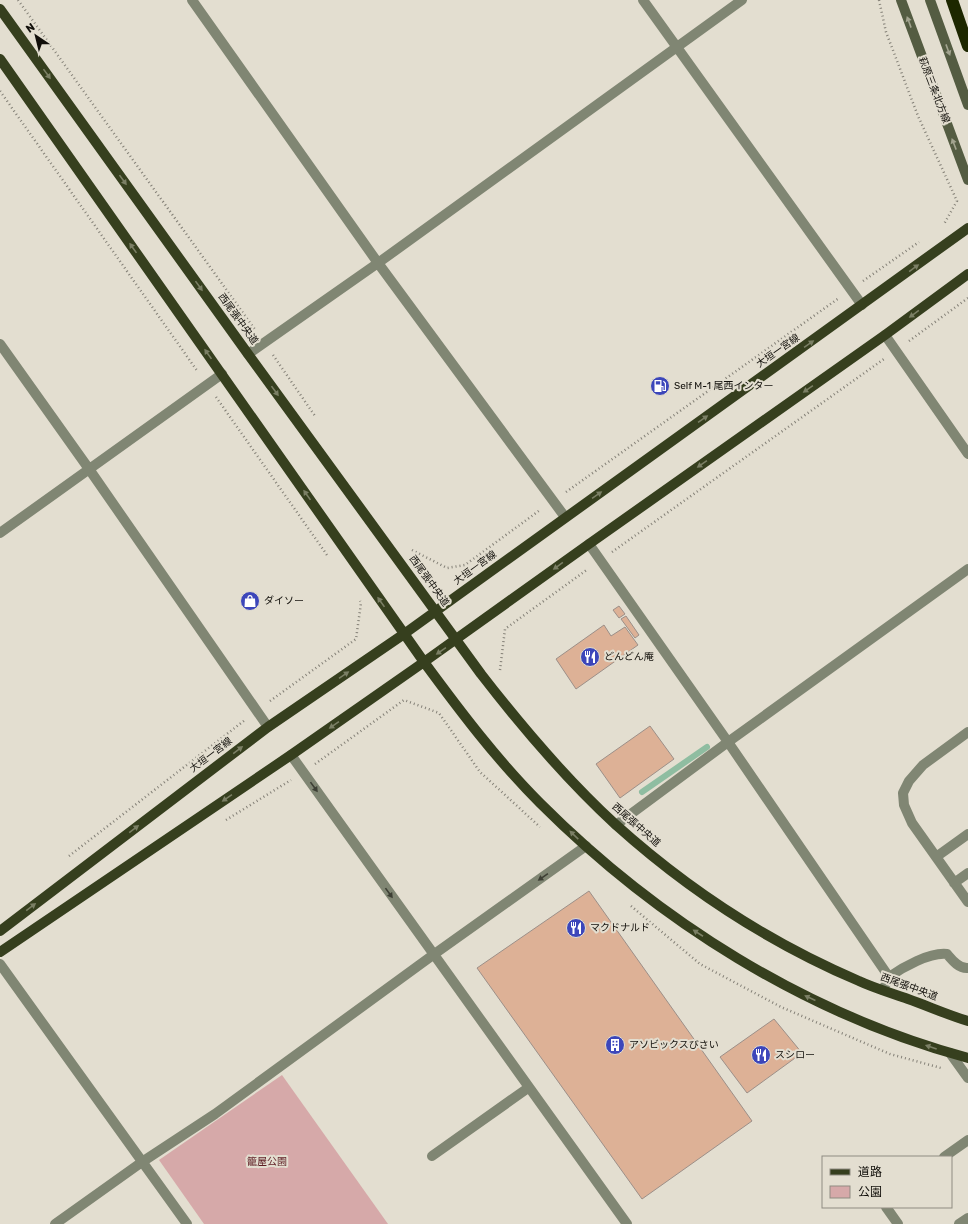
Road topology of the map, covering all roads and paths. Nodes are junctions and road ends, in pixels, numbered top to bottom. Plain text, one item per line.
1 (18, 0) edge
2 (192, 0) edge
3 (643, 0) edge
4 (742, 0) edge
5 (880, 0) edge
6 (901, 0) edge
7 (930, 0) edge
8 (952, 0) edge
9 (0, 9) edge
10 (968, 46) edge
11 (676, 47) junction
12 (0, 59) edge
13 (0, 91) edge
14 (968, 105) edge
15 (968, 180) edge
16 (939, 227) dead end
17 (968, 228) edge
18 (920, 241) dead end
19 (378, 263) junction
20 (968, 274) edge
21 (851, 290) junction
22 (968, 298) edge
23 (862, 306) junction
24 (885, 335) junction
25 (264, 342) junction
26 (0, 344) edge
27 (896, 350) junction
28 (248, 354) junction
29 (222, 374) junction
30 (207, 385) junction
31 (317, 419) dead end
32 (968, 454) edge
33 (89, 469) junction
34 (553, 501) junction
35 (565, 517) junction
36 (0, 533) edge
37 (590, 544) junction
38 (408, 545) dead end
39 (329, 558) dead end
40 (601, 560) junction
41 (968, 569) edge
42 (356, 596) dead end
43 (435, 611) junction
44 (404, 634) junction
45 (456, 640) junction
46 (424, 662) junction
47 (503, 675) dead end
48 (257, 711) junction
49 (268, 727) junction
50 (968, 732) edge
51 (728, 742) junction
52 (291, 755) junction
53 (616, 825) junction
54 (968, 834) edge
55 (586, 846) junction
56 (69, 856) dead end
57 (936, 857) junction
58 (968, 873) edge
59 (954, 883) junction
60 (968, 902) edge
61 (0, 931) edge
62 (0, 952) edge
63 (433, 955) junction
64 (0, 964) edge
65 (968, 968) edge
66 (889, 977) junction
67 (883, 990) junction
68 (968, 1021) edge
69 (950, 1053) junction
70 (968, 1058) edge
71 (968, 1078) edge
72 (528, 1088) junction
73 (968, 1140) edge
74 (432, 1156) dead end
75 (945, 1156) edge
76 (142, 1162) junction
77 (887, 1208) edge
78 (968, 1218) edge
79 (55, 1224) edge
80 (187, 1224) edge
81 (627, 1224) edge
82 (898, 1224) edge
83 (959, 1224) edge

1 - 25 path
2 - 19 street
3 - 11 street
4 - 11 street
5 - 16 path
15 -> 6 main road, 萩原三条北方線
7 -> 14 main road
8 - 10 highway
9 -> 28 main road, 西尾張中央道
11 - 19 street
11 - 21 street
29 -> 12 main road
13 - 30 path
23 -> 17 main road, 大垣一宮線
18 - 21 path
19 - 25 street
19 - 34 street
20 -> 24 main road
21 - 23 street
21 - 34 path
22 - 27 path
35 -> 23 main road, 大垣一宮線
24 - 27 street
24 -> 37 main road
25 - 28 street
25 - 31 path
26 - 33 street
27 - 32 street
27 - 40 path
28 -> 43 main road, 西尾張中央道
29 - 30 street
44 -> 29 main road
30 - 33 street
30 - 39 path
33 - 36 street
33 - 48 street
34 - 35 street
34 - 38 path
35 - 43 main road, 大垣一宮線
37 - 40 street
37 -> 45 main road
40 - 47 path
40 - 51 street
41 - 51 street
42 - 48 path
43 - 44 main road, 大垣一宮線
43 - 45 main road, 西尾張中央道
44 - 46 main road
49 -> 44 main road, 大垣一宮線
45 -> 46 main road
45 - 53 main road, 西尾張中央道
46 -> 52 main road
55 -> 46 main road
48 - 49 street
48 - 56 path
61 -> 49 main road, 大垣一宮線
50 - 57 street
51 - 53 street
51 - 66 street
52 -> 62 main road
52 -> 63 street
53 - 67 main road, 西尾張中央道
54 - 57 street
55 -> 63 street
69 -> 55 main road
57 - 59 street
58 - 59 street
59 - 60 street
63 - 72 street
63 - 76 street
64 - 76 street
65 - 66 street
66 - 67 street
67 - 68 main road, 西尾張中央道
69 - 70 main road
69 - 71 street
72 - 74 street
72 - 81 street
73 - 75 street
76 - 79 street
76 - 80 street
77 - 82 street
78 - 83 street

